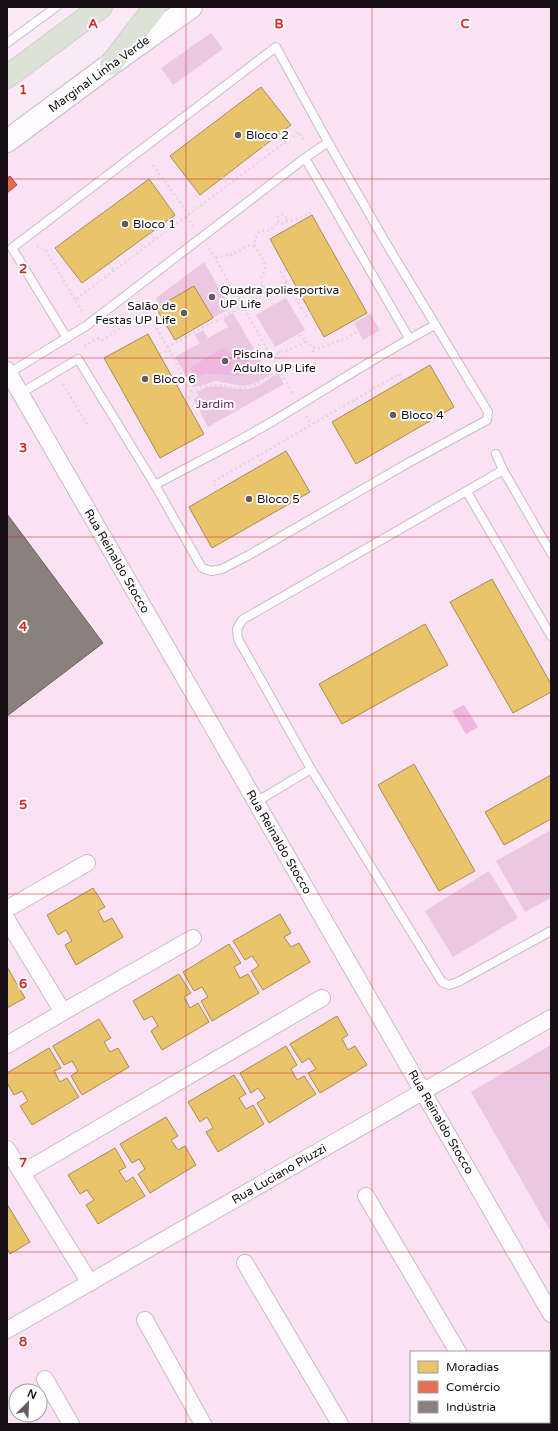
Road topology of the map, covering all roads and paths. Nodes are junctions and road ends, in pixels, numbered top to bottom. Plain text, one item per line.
1 (56, 7) edge
2 (101, 7) edge
3 (155, 7) edge
4 (191, 7) edge
5 (7, 43) edge
6 (111, 64) junction
7 (7, 77) edge
8 (7, 142) edge
9 (328, 142) junction
10 (263, 146) dead end
11 (270, 154) dead end
12 (305, 158) junction
13 (153, 165) dead end
14 (222, 177) dead end
15 (228, 185) dead end
16 (311, 213) dead end
17 (278, 222) junction
18 (286, 222) junction
19 (151, 233) dead end
20 (201, 237) junction
21 (155, 240) dead end
22 (254, 245) junction
23 (46, 250) dead end
24 (216, 258) junction
25 (109, 264) dead end
26 (286, 268) dead end
27 (114, 271) dead end
28 (286, 281) junction
29 (263, 285) junction
30 (268, 292) junction
31 (239, 298) junction
32 (75, 300) dead end
33 (274, 305) dead end
34 (243, 306) junction
35 (311, 314) dead end
36 (436, 325) junction
37 (358, 331) dead end
38 (298, 334) dead end
39 (67, 338) junction
40 (98, 338) dead end
41 (409, 338) junction
42 (306, 341) junction
43 (168, 348) junction
44 (313, 348) junction
45 (313, 352) dead end
46 (160, 354) dead end
47 (273, 358) junction
48 (82, 366) junction
49 (285, 369) dead end
50 (280, 371) junction
51 (8, 372) edge
52 (403, 381) dead end
53 (191, 392) junction
54 (21, 393) junction
55 (185, 400) dead end
56 (354, 400) junction
57 (299, 405) junction
58 (358, 406) dead end
59 (311, 424) junction
60 (88, 426) dead end
61 (496, 454) dead end
62 (258, 455) junction
63 (263, 464) dead end
64 (504, 470) junction
65 (156, 485) junction
66 (218, 490) dead end
67 (467, 492) junction
68 (551, 553) edge
69 (551, 636) edge
70 (311, 769) junction
71 (256, 802) junction
72 (88, 862) dead end
73 (7, 909) edge
74 (7, 920) edge
75 (551, 931) edge
76 (193, 938) dead end
77 (322, 998) dead end
78 (63, 1012) junction
79 (551, 1018) edge
80 (7, 1045) edge
81 (423, 1091) junction
82 (7, 1149) edge
83 (22, 1173) junction
84 (366, 1196) dead end
85 (245, 1263) dead end
86 (90, 1283) junction
87 (551, 1314) edge
88 (145, 1320) dead end
89 (7, 1330) edge
90 (457, 1351) edge
91 (45, 1379) dead end
92 (71, 1424) edge
93 (203, 1424) edge
94 (340, 1424) edge

1 - 5 lane
2 - 7 highway
3 - 6 highway
4 - 6 main road, Marginal Linha Verde
6 - 8 main road, Marginal Linha Verde
9 - 12 lane
9 - 36 lane
9 - 39 lane
10 - 11 path
12 - 20 lane
12 - 41 lane
13 - 20 path
14 - 15 path
16 - 18 path
17 - 18 path
17 - 18 path
17 - 22 path
19 - 21 path
20 - 24 path
20 - 39 lane
22 - 24 path
22 - 29 path
23 - 32 path
24 - 31 path
25 - 27 path
26 - 28 path
28 - 30 path
28 - 35 path
29 - 30 path
29 - 31 path
30 - 33 path
30 - 34 path
31 - 34 path
34 - 43 path
34 - 47 path
36 - 41 lane
36 - 65 lane
37 - 44 path
38 - 42 path
39 - 51 lane
40 - 43 path
41 - 57 lane
42 - 44 path
42 - 47 path
43 - 46 path
43 - 53 path
44 - 45 path
47 - 50 path
48 - 54 lane
48 - 60 path
48 - 65 lane
49 - 50 path
50 - 53 path
50 - 57 path
51 - 54 street, Rua Reinaldo Stocco
52 - 56 path
53 - 55 path
54 - 71 street, Rua Reinaldo Stocco
56 - 58 path
56 - 59 path
57 - 59 path
57 - 65 lane
59 - 62 path
61 - 64 lane
62 - 63 path
62 - 66 path
64 - 67 lane
64 - 68 lane
67 - 69 lane
67 - 70 lane
70 - 71 lane
70 - 75 lane
71 - 81 street, Rua Reinaldo Stocco
72 - 73 street
74 - 78 street
76 - 78 street
77 - 83 street
78 - 80 street
79 - 81 street, Rua Luciano Piuzzi
81 - 86 street, Rua Luciano Piuzzi
81 - 87 street, Rua Reinaldo Stocco
82 - 83 street
83 - 86 street
84 - 90 street
85 - 94 street
86 - 89 street, Rua Luciano Piuzzi
88 - 93 street
91 - 92 street

